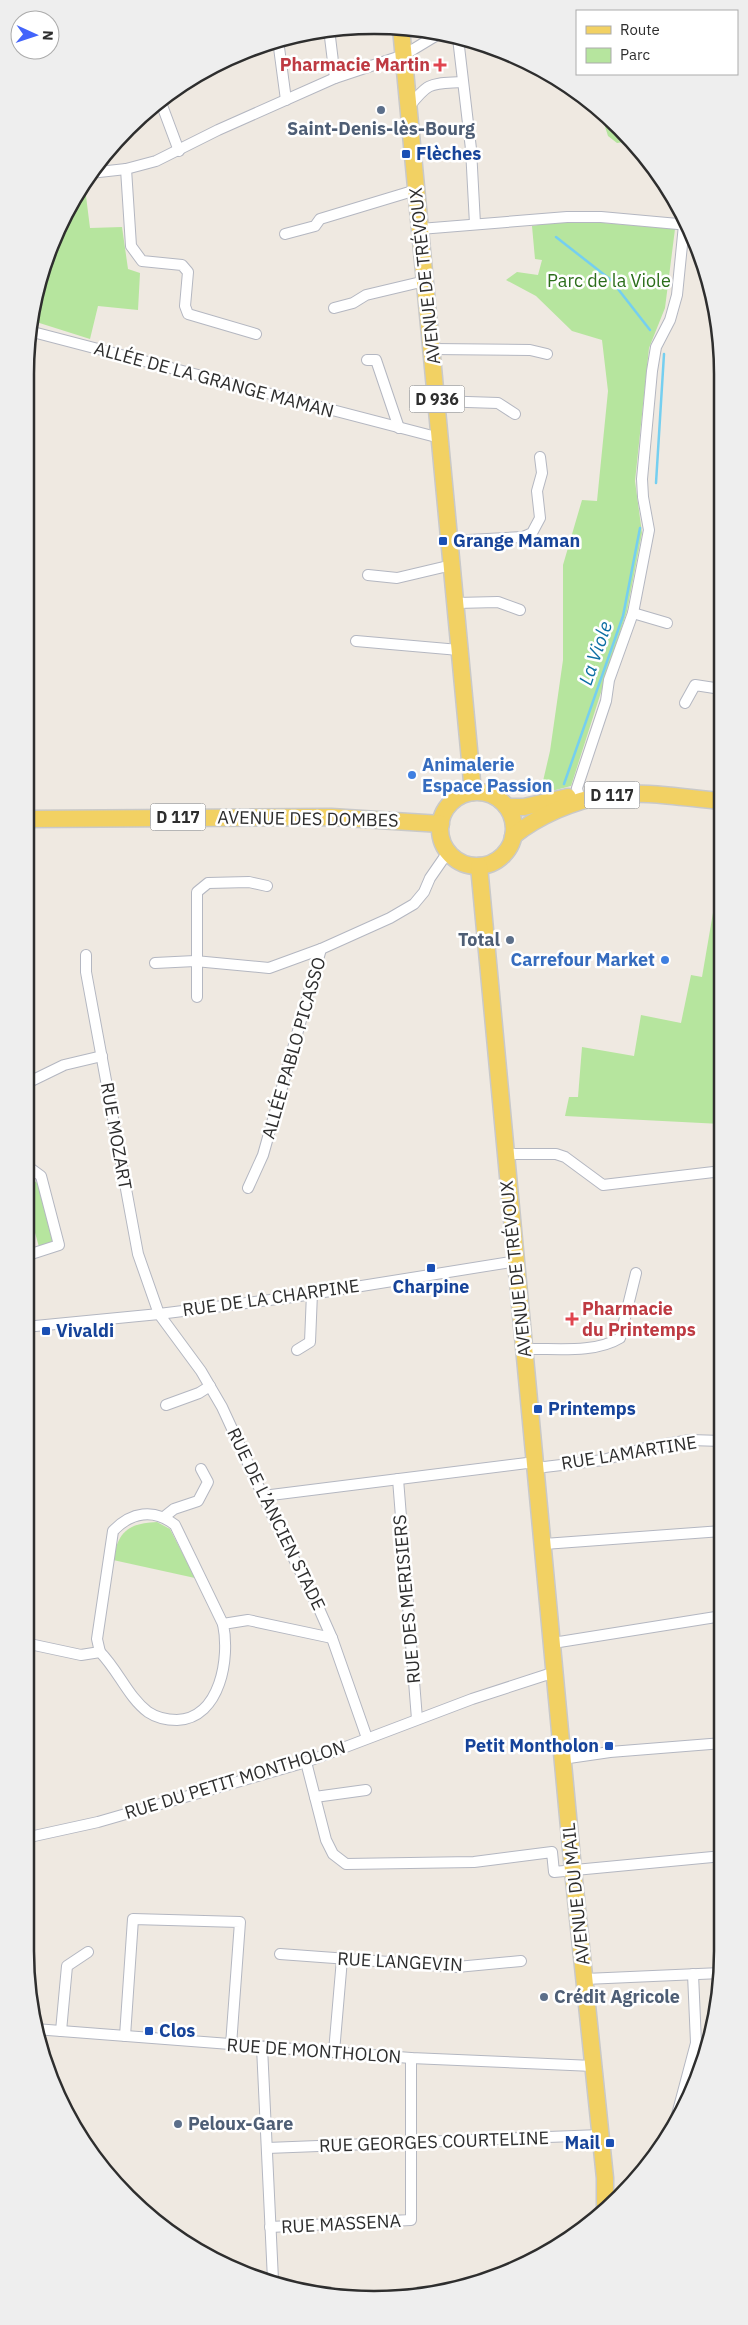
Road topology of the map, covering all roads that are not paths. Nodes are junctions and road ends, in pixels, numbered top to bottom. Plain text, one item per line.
1 (402, 35) edge
2 (330, 37) edge
3 (431, 39) edge
4 (459, 44) edge
5 (279, 47) edge
6 (404, 55) junction
7 (335, 78) junction
8 (462, 82) junction
9 (286, 100) junction
10 (163, 107) edge
11 (409, 107) junction
12 (179, 151) junction
13 (126, 169) junction
14 (101, 172) edge
15 (416, 190) junction
16 (475, 224) junction
17 (679, 224) edge
18 (420, 228) junction
19 (285, 234) dead end
20 (685, 236) edge
21 (425, 281) junction
22 (334, 308) dead end
23 (37, 333) edge
24 (256, 334) dead end
25 (432, 349) junction
26 (547, 354) dead end
27 (367, 360) dead end
28 (437, 400) junction
29 (515, 414) dead end
30 (399, 428) junction
31 (440, 438) junction
32 (540, 456) dead end
33 (450, 541) junction
34 (452, 565) junction
35 (368, 575) dead end
36 (456, 602) junction
37 (520, 610) dead end
38 (633, 613) junction
39 (667, 623) dead end
40 (356, 641) dead end
41 (459, 650) junction
42 (714, 687) edge
43 (685, 703) dead end
44 (714, 790) edge
45 (473, 792) junction
46 (579, 798) junction
47 (714, 800) edge
48 (507, 808) junction
49 (34, 820) edge
50 (441, 824) junction
51 (513, 836) junction
52 (448, 852) junction
53 (479, 866) junction
54 (267, 886) dead end
55 (321, 949) junction
56 (86, 955) dead end
57 (195, 961) junction
58 (154, 963) dead end
59 (197, 997) dead end
60 (102, 1056) junction
61 (34, 1079) edge
62 (505, 1154) junction
63 (34, 1171) edge
64 (714, 1172) edge
65 (248, 1188) dead end
66 (34, 1253) edge
67 (517, 1261) junction
68 (636, 1273) dead end
69 (312, 1293) junction
70 (159, 1314) junction
71 (34, 1326) edge
72 (524, 1349) junction
73 (297, 1350) dead end
74 (210, 1386) junction
75 (166, 1405) dead end
76 (714, 1441) edge
77 (535, 1465) junction
78 (201, 1469) dead end
79 (398, 1479) junction
80 (263, 1496) junction
81 (164, 1516) junction
82 (714, 1532) edge
83 (544, 1544) junction
84 (714, 1617) edge
85 (223, 1624) junction
86 (332, 1638) junction
87 (552, 1643) junction
88 (34, 1645) edge
89 (100, 1652) junction
90 (555, 1672) junction
91 (417, 1719) junction
92 (367, 1738) junction
93 (714, 1744) edge
94 (562, 1759) junction
95 (306, 1762) junction
96 (366, 1790) dead end
97 (315, 1797) junction
98 (34, 1836) edge
99 (714, 1857) edge
100 (573, 1870) junction
101 (88, 1952) dead end
102 (280, 1954) dead end
103 (342, 1959) junction
104 (521, 1961) dead end
105 (714, 1973) edge
106 (693, 1974) junction
107 (585, 1979) junction
108 (43, 2030) edge
109 (61, 2031) junction
110 (125, 2036) junction
111 (231, 2045) junction
112 (262, 2047) junction
113 (334, 2052) junction
114 (411, 2058) junction
115 (593, 2066) junction
116 (683, 2092) edge
117 (601, 2135) junction
118 (410, 2143) junction
119 (267, 2148) junction
120 (605, 2201) edge
121 (270, 2227) junction
122 (273, 2276) edge

1 - 6 main road, AVENUE DE TRÉVOUX / D 936
2 - 7 street
3 - 6 street
4 - 8 street
5 - 9 street
6 - 7 street
6 - 11 main road, AVENUE DE TRÉVOUX / D 936
7 - 9 street
8 - 11 street
8 - 16 street
9 - 12 street
10 - 12 street
11 - 15 main road, AVENUE DE TRÉVOUX / D 936
12 - 13 street
13 - 14 street
13 - 24 street
15 - 18 main road, AVENUE DE TRÉVOUX / D 936
15 - 19 street
16 - 17 street
16 - 18 street
18 - 21 main road, AVENUE DE TRÉVOUX / D 936
20 - 38 street
21 - 22 street
21 - 25 main road, AVENUE DE TRÉVOUX / D 936
23 - 30 street, ALLÉE DE LA GRANGE MAMAN
25 - 26 street
25 - 28 main road, AVENUE DE TRÉVOUX / D 936
27 - 30 street
28 - 29 street
28 - 31 main road, AVENUE DE TRÉVOUX / D 936
30 - 31 street, ALLÉE DE LA GRANGE MAMAN
31 - 33 main road, AVENUE DE TRÉVOUX / D 936
32 - 33 street
33 - 34 main road, AVENUE DE TRÉVOUX / D 936
34 - 35 street
34 - 36 main road, AVENUE DE TRÉVOUX / D 936
36 - 37 street
36 - 41 main road, AVENUE DE TRÉVOUX / D 936
38 - 39 street
38 - 46 street
40 - 41 street
41 - 45 main road, AVENUE DE TRÉVOUX / D 936
42 - 43 street
44 - 46 main road, D 117
45 - 48 main road
45 - 50 main road
46 - 47 main road, D 117
46 - 48 main road, D 117
46 - 51 main road, D 117
48 - 51 main road
49 - 50 main road, AVENUE DES DOMBES / D 117
50 - 52 main road
51 - 53 main road
52 - 53 main road
52 - 55 street, ALLÉE PABLO PICASSO
53 - 62 main road, AVENUE DE TRÉVOUX
54 - 57 street
55 - 57 street
55 - 65 street, ALLÉE PABLO PICASSO
56 - 60 street, RUE MOZART
57 - 58 street
57 - 59 street
60 - 61 street
60 - 70 street, RUE MOZART
62 - 64 street
62 - 67 main road, AVENUE DE TRÉVOUX
63 - 66 street
67 - 69 street, RUE DE LA CHARPINE
67 - 72 main road, AVENUE DE TRÉVOUX
68 - 72 street
69 - 70 street, RUE DE LA CHARPINE
69 - 73 street
70 - 71 street, RUE DE LA CHARPINE
70 - 74 street, RUE DE L’ANCIEN STADE
72 - 77 main road, AVENUE DE TRÉVOUX
74 - 75 street
74 - 80 street, RUE DE L’ANCIEN STADE
76 - 77 street, RUE LAMARTINE
77 - 79 street, RUE LAMARTINE
77 - 83 main road, AVENUE DE TRÉVOUX
78 - 81 street
79 - 80 street, RUE LAMARTINE
79 - 91 street, RUE DES MERISIERS
80 - 86 street, RUE DE L’ANCIEN STADE
81 - 85 street
81 - 89 street
82 - 83 street
83 - 87 main road, AVENUE DE TRÉVOUX
84 - 87 street
85 - 86 street
85 - 89 street
86 - 92 street, RUE DE L’ANCIEN STADE
87 - 90 main road, AVENUE DE TRÉVOUX
88 - 89 street
90 - 91 street, RUE DU PETIT MONTHOLON
90 - 94 main road, AVENUE DU MAIL
91 - 92 street, RUE DU PETIT MONTHOLON
92 - 95 street, RUE DU PETIT MONTHOLON
93 - 94 street
94 - 100 main road, AVENUE DU MAIL
95 - 97 street
95 - 98 street, RUE DU PETIT MONTHOLON
96 - 97 street
97 - 100 street
99 - 100 street
100 - 107 main road, AVENUE DU MAIL
101 - 109 street
102 - 103 street, RUE LANGEVIN
103 - 104 street, RUE LANGEVIN
103 - 113 street
105 - 106 street
106 - 107 street
106 - 116 street
107 - 115 main road, AVENUE DU MAIL
108 - 109 street, RUE DE MONTHOLON
109 - 110 street, RUE DE MONTHOLON
110 - 111 street, RUE DE MONTHOLON
110 - 111 street
111 - 112 street, RUE DE MONTHOLON
112 - 113 street, RUE DE MONTHOLON
112 - 119 street
113 - 114 street, RUE DE MONTHOLON
114 - 115 street, RUE DE MONTHOLON
114 - 118 street
115 - 117 main road, AVENUE DU MAIL
117 - 118 street, RUE GEORGES COURTELINE
117 - 120 main road, AVENUE DU MAIL
118 - 119 street, RUE GEORGES COURTELINE
118 - 121 street, RUE MASSENA
119 - 121 street
121 - 122 street

